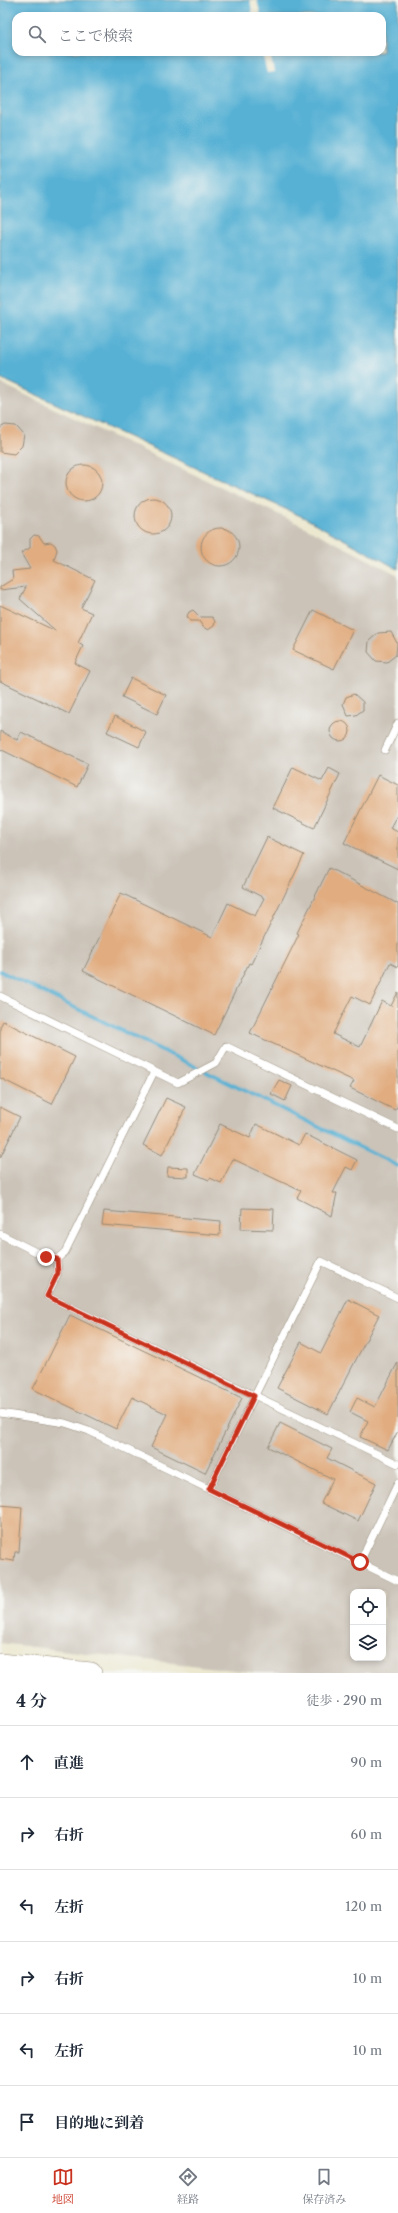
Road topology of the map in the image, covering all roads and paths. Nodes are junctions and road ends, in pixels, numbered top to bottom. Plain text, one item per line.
1 (398, 723) edge
2 (385, 750) dead end
3 (0, 996) edge
4 (154, 1072) junction
5 (398, 1129) edge
6 (0, 1234) edge
7 (57, 1259) junction
8 (398, 1298) edge
9 (254, 1396) junction
10 (0, 1413) edge
11 (398, 1464) edge
12 (398, 1483) edge
13 (209, 1489) junction
14 (360, 1562) junction
15 (398, 1581) edge
16 (0, 1664) edge
17 (91, 1673) edge

1 - 2 lane
3 - 4 lane
4 - 5 lane
4 - 7 lane
6 - 7 lane
7 - 9 lane
8 - 9 lane
9 - 11 lane
9 - 13 lane
10 - 13 lane
12 - 14 lane
13 - 14 lane
14 - 15 lane
16 - 17 street

